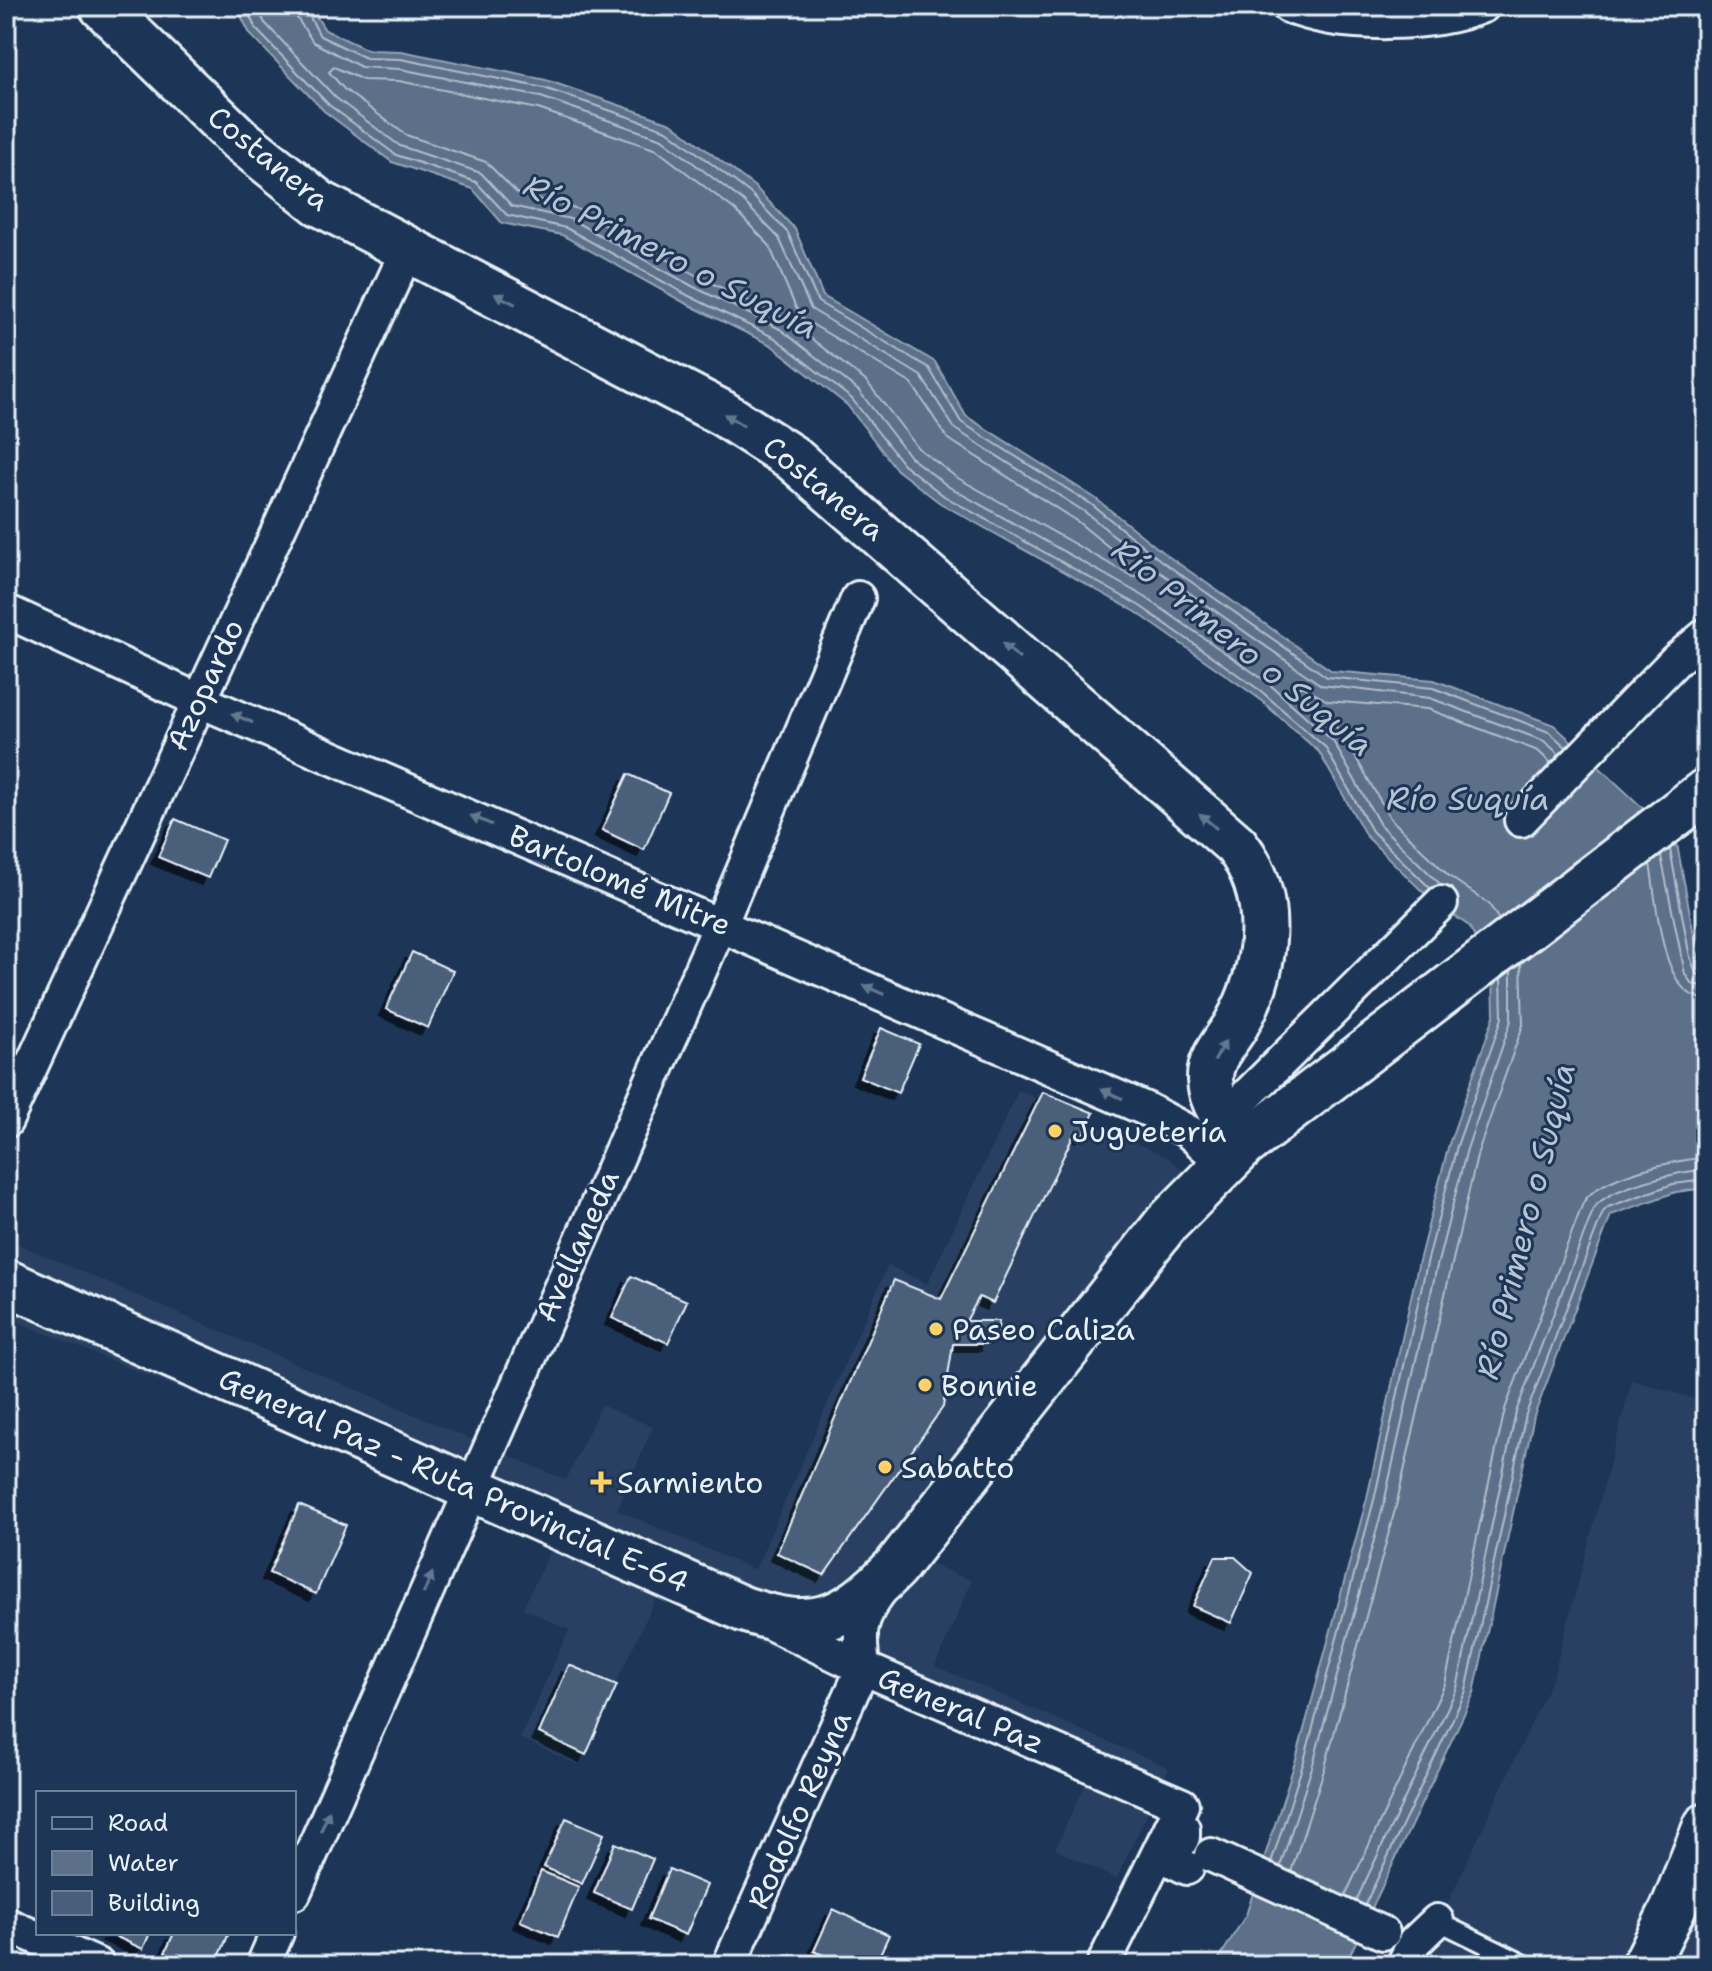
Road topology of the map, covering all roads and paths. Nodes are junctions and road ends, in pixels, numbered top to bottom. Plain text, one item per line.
1 (102, 6) edge
2 (1288, 6) edge
3 (1483, 6) edge
4 (407, 251) junction
5 (858, 598) dead end
6 (6, 611) edge
7 (1706, 635) edge
8 (198, 700) junction
9 (1706, 791) edge
10 (1521, 820) dead end
11 (1441, 903) dead end
12 (721, 923) junction
13 (6, 1121) edge
14 (1231, 1142) junction
15 (6, 1282) edge
16 (470, 1486) junction
17 (895, 1568) junction
18 (743, 1609) junction
19 (863, 1668) junction
20 (1182, 1805) junction
21 (1699, 1840) edge
22 (296, 1888) edge
23 (6, 1924) edge
24 (1449, 1927) joint
25 (276, 1935) edge
26 (1396, 1955) edge
27 (98, 1965) edge
28 (263, 1965) edge
29 (729, 1965) edge
30 (1103, 1965) edge
31 (1527, 1965) edge
32 (1623, 1965) edge
33 (1645, 1965) edge

1 - 4 street, Costanera
2 - 3 street
4 - 8 street, Azopardo
14 -> 4 street, Costanera
5 - 12 street, Avellaneda
6 - 8 street, Bartolomé Mitre
7 - 10 street
12 -> 8 street, Bartolomé Mitre
8 - 13 street, Azopardo
9 - 14 street, General Paz - Ruta Provincial E-64
11 - 14 street
14 -> 12 street, Bartolomé Mitre
12 - 16 street, Avellaneda
14 - 17 street, General Paz - Ruta Provincial E-64
15 - 16 street, General Paz - Ruta Provincial E-64
16 - 18 street, General Paz - Ruta Provincial E-64
22 -> 16 street, Avellaneda
17 - 18 street, General Paz - Ruta Provincial E-64
17 - 19 street, Rodolfo Reyna
18 - 19 street, General Paz
19 - 20 street, General Paz
19 - 29 street, Rodolfo Reyna
20 - 26 street
20 - 30 street
21 - 32 street
21 - 33 street
23 - 27 street
24 - 26 street
24 - 31 lane
25 - 28 street

